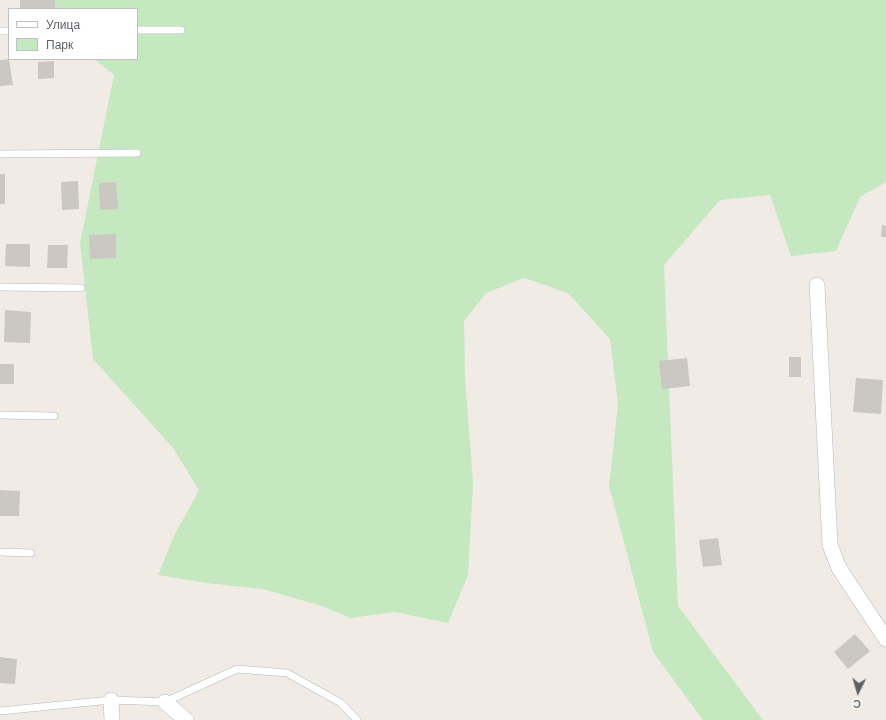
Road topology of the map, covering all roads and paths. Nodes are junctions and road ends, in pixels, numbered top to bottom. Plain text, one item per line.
1 (138, 30) edge
2 (181, 30) dead end
3 (137, 153) dead end
4 (0, 154) edge
5 (817, 286) dead end
6 (0, 287) edge
7 (81, 288) dead end
8 (0, 415) edge
9 (54, 416) dead end
10 (0, 552) edge
11 (31, 553) dead end
12 (886, 639) edge
13 (111, 700) junction
14 (165, 702) junction
15 (0, 711) edge
16 (112, 720) edge
17 (186, 720) edge
18 (357, 720) edge

1 - 2 lane
3 - 4 lane
5 - 12 street
6 - 7 lane
8 - 9 lane
10 - 11 lane
13 - 14 lane
13 - 15 lane
13 - 16 street
14 - 17 street
14 - 18 lane

